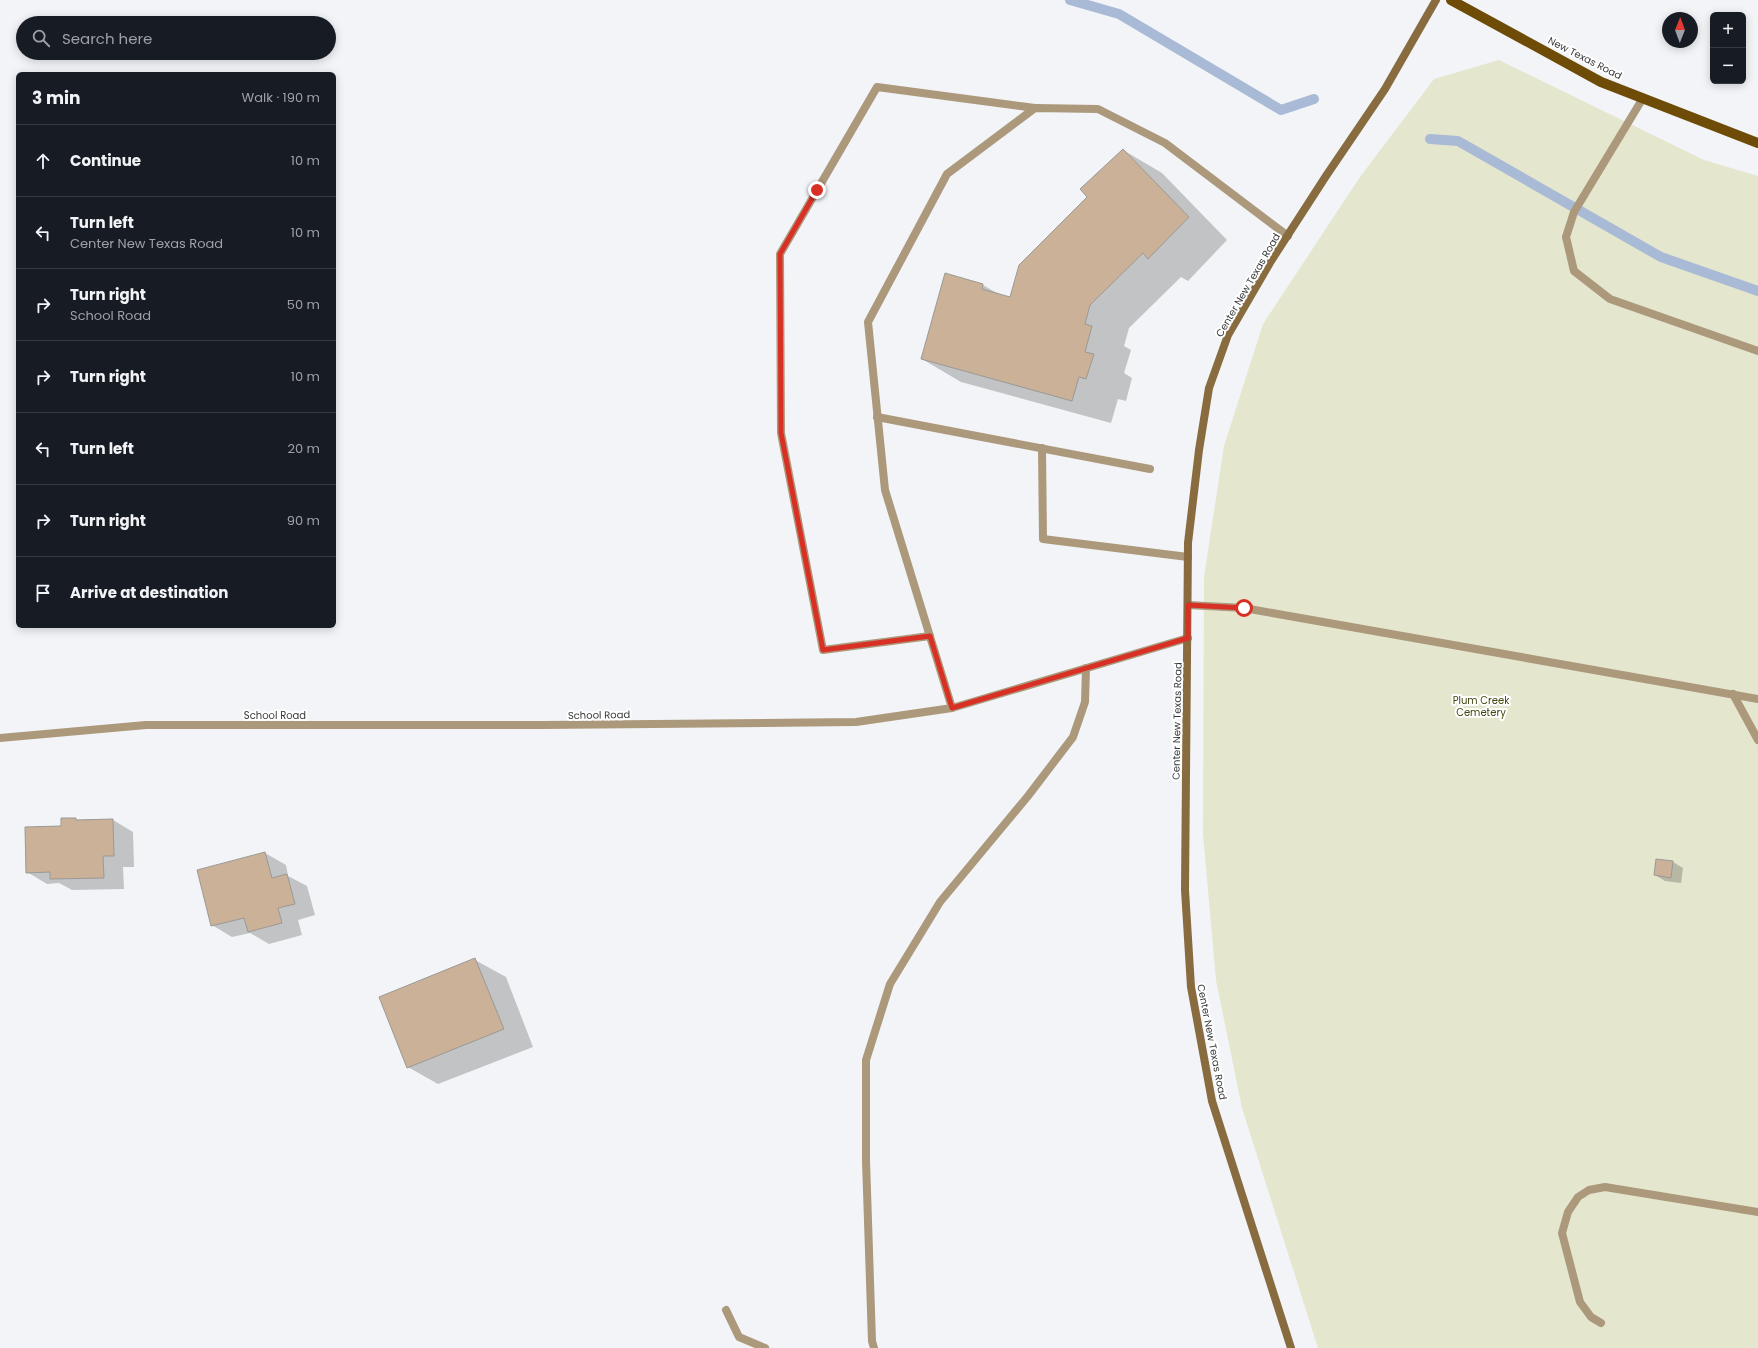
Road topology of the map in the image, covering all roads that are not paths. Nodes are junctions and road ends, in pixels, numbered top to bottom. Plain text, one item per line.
1 (1436, 0) edge
2 (1451, 0) edge
3 (1643, 98) junction
4 (1035, 108) junction
5 (1758, 143) edge
6 (1288, 236) junction
7 (1758, 351) edge
8 (877, 417) junction
9 (1042, 448) junction
10 (1150, 469) dead end
11 (1188, 557) junction
12 (1188, 605) junction
13 (930, 636) junction
14 (1188, 638) junction
15 (1086, 668) junction
16 (1733, 694) junction
17 (1758, 699) edge
18 (952, 708) junction
19 (0, 738) edge
20 (1758, 740) edge
21 (1758, 1212) edge
22 (726, 1310) dead end
23 (1601, 1323) dead end
24 (873, 1345) edge
25 (765, 1348) edge
26 (864, 1348) edge
27 (1291, 1348) edge

1 - 6 street, Center New Texas Road
2 - 3 main road, New Texas Road
3 - 5 main road, New Texas Road
3 - 7 street
4 - 6 street
4 - 8 street
4 - 13 street
6 - 11 street, Center New Texas Road
8 - 9 street
8 - 13 street
9 - 10 street
9 - 11 street
11 - 12 street, Center New Texas Road
12 - 14 street, Center New Texas Road
12 - 16 street
13 - 18 street
14 - 15 street, School Road
14 - 27 street, Center New Texas Road
15 - 18 street, School Road
15 - 24 street
16 - 17 street
16 - 20 street
18 - 19 street, School Road
21 - 23 street
22 - 25 street
24 - 26 street

